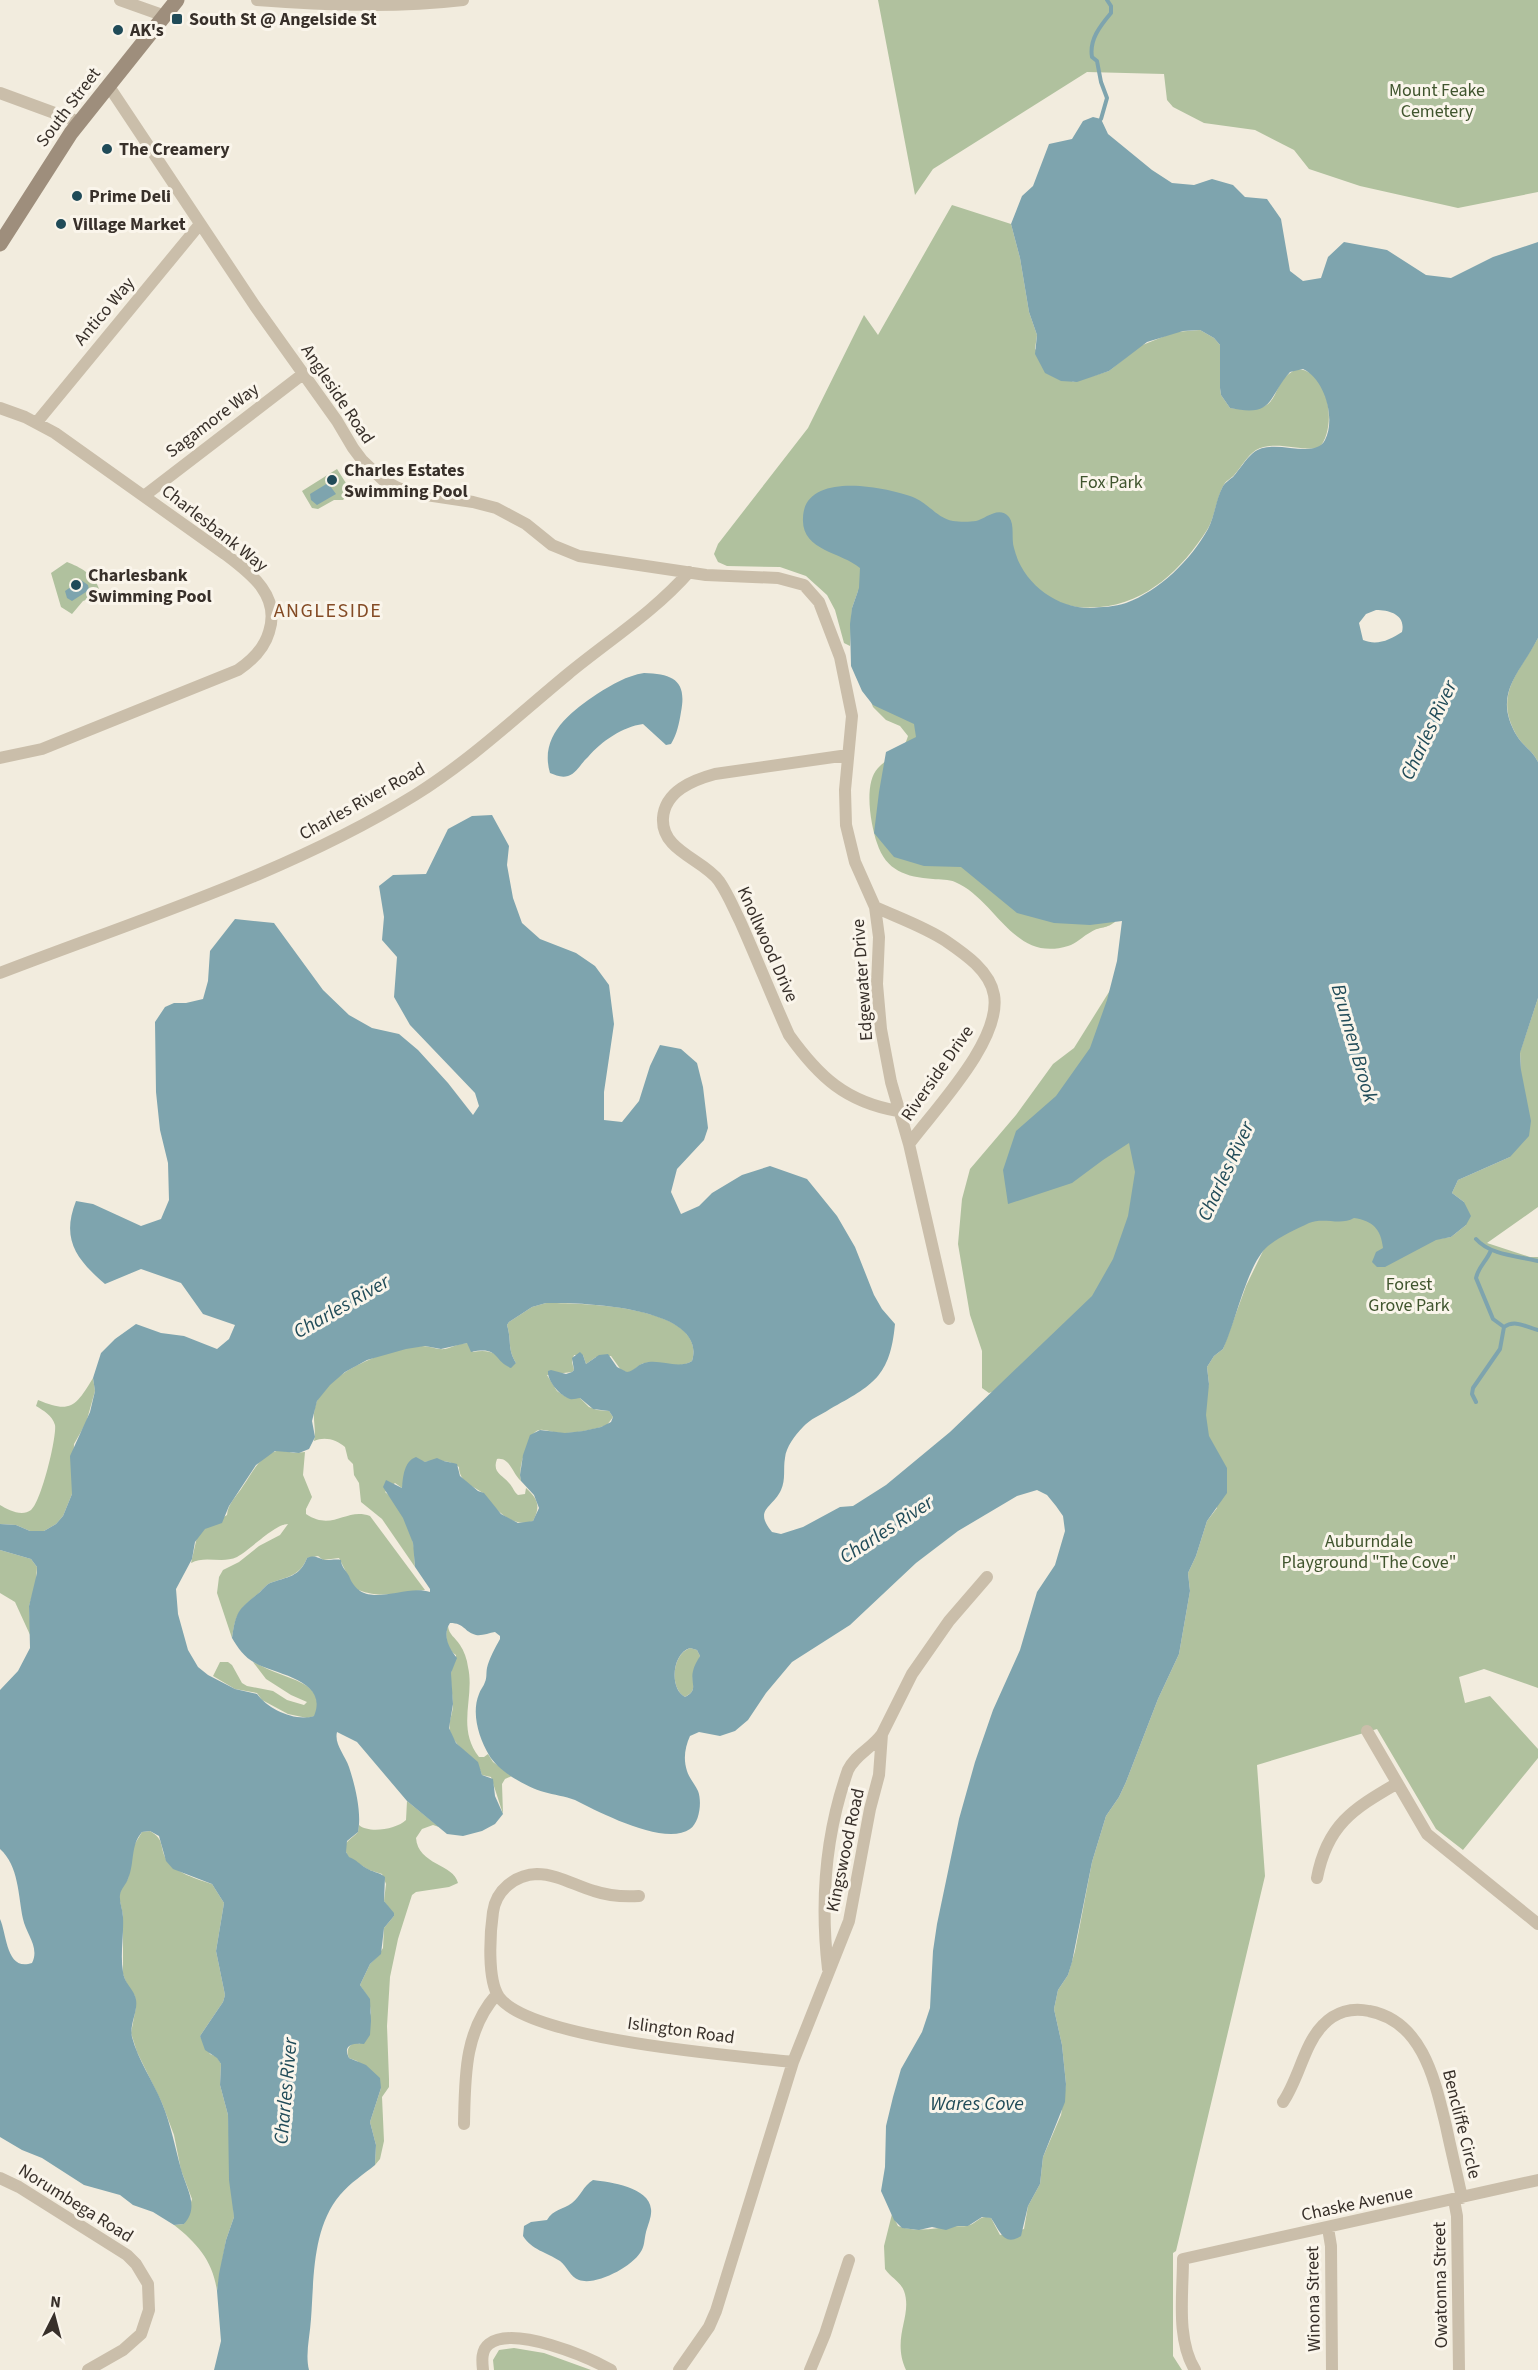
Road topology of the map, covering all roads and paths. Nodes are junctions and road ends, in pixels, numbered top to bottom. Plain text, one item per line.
1 (120, 0) edge
2 (177, 0) edge
3 (257, 0) edge
4 (463, 0) edge
5 (165, 16) junction
6 (108, 84) junction
7 (0, 93) edge
8 (79, 122) junction
9 (200, 224) junction
10 (0, 244) edge
11 (303, 374) junction
12 (0, 408) edge
13 (37, 422) junction
14 (144, 496) junction
15 (689, 572) junction
16 (848, 755) junction
17 (0, 759) edge
18 (875, 907) junction
19 (0, 973) edge
20 (898, 1111) junction
21 (909, 1144) junction
22 (949, 1319) dead end
23 (987, 1577) dead end
24 (1367, 1731) dead end
25 (882, 1734) junction
26 (1396, 1784) junction
27 (1317, 1878) dead end
28 (639, 1896) dead end
29 (1538, 1924) edge
30 (828, 1970) junction
31 (497, 1994) junction
32 (793, 2062) junction
33 (1283, 2102) dead end
34 (464, 2124) dead end
35 (0, 2178) edge
36 (1538, 2180) edge
37 (1458, 2199) junction
38 (1328, 2228) junction
39 (849, 2260) dead end
40 (88, 2370) edge
41 (483, 2370) edge
42 (611, 2370) edge
43 (680, 2370) edge
44 (810, 2370) edge
45 (1195, 2370) edge
46 (1332, 2370) edge
47 (1459, 2370) edge

1 - 5 street
2 - 5 main road, South Street
3 - 4 street
5 - 6 main road, South Street
6 - 8 main road, South Street
6 - 9 street, Angleside Road
7 - 8 street
8 - 10 main road, South Street
9 - 11 street, Angleside Road
9 - 13 street, Antico Way
11 - 14 street, Sagamore Way
11 - 15 street, Angleside Road
12 - 13 street, Charlesbank Way
13 - 14 street, Charlesbank Way
14 - 17 street, Charlesbank Way
15 - 16 street, Edgewater Drive
15 - 19 street, Charles River Road
16 - 18 street, Edgewater Drive
16 - 20 street, Knollwood Drive
18 - 20 street, Edgewater Drive
18 - 21 street, Riverside Drive
20 - 21 street, Edgewater Drive
21 - 22 street, Edgewater Drive
23 - 25 street, Kingswood Road
24 - 26 street
25 - 30 street, Kingswood Road
25 - 30 street, Kingswood Road
26 - 27 street
26 - 29 street
28 - 31 street
30 - 32 street, Kingswood Road
31 - 32 street, Islington Road
31 - 34 street
32 - 43 street
33 - 37 street, Bencliffe Circle
35 - 40 street, Norumbega Road
36 - 37 street, Chaske Avenue
37 - 38 street, Chaske Avenue
37 - 47 street, Owatonna Street
38 - 45 street, Chaske Avenue
38 - 46 street, Winona Street
39 - 44 street
41 - 42 street

